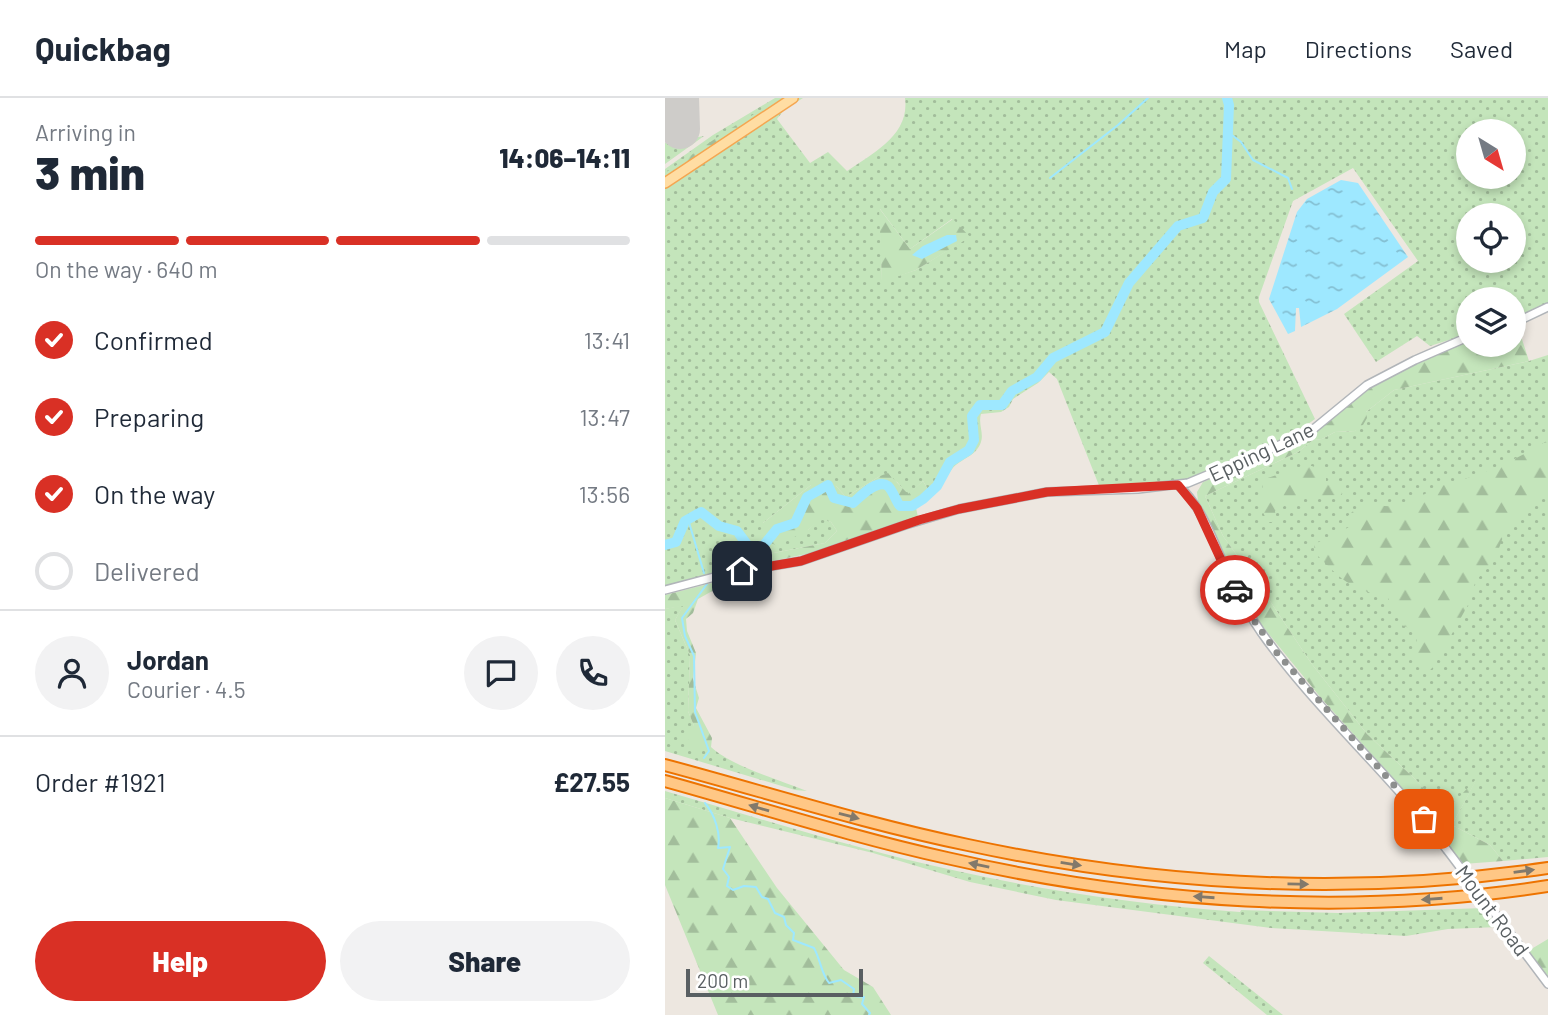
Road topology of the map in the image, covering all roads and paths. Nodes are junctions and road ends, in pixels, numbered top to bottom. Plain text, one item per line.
1 (793, 98) edge
2 (665, 183) edge
3 (1548, 307) edge
4 (1526, 317) edge
5 (1456, 342) edge
6 (1198, 480) junction
7 (1178, 485) junction
8 (1193, 500) junction
9 (665, 590) edge
10 (665, 765) edge
11 (665, 782) edge
12 (1548, 868) edge
13 (1548, 886) edge
14 (1548, 984) edge

1 - 2 main road
3 - 4 street
5 - 6 street, Epping Lane
6 - 7 street, Epping Lane
6 - 8 street
7 - 8 street, Mount Road
7 - 9 street, Epping Lane
8 - 14 street, Mount Road, bridge
10 -> 12 highway
13 -> 11 highway

